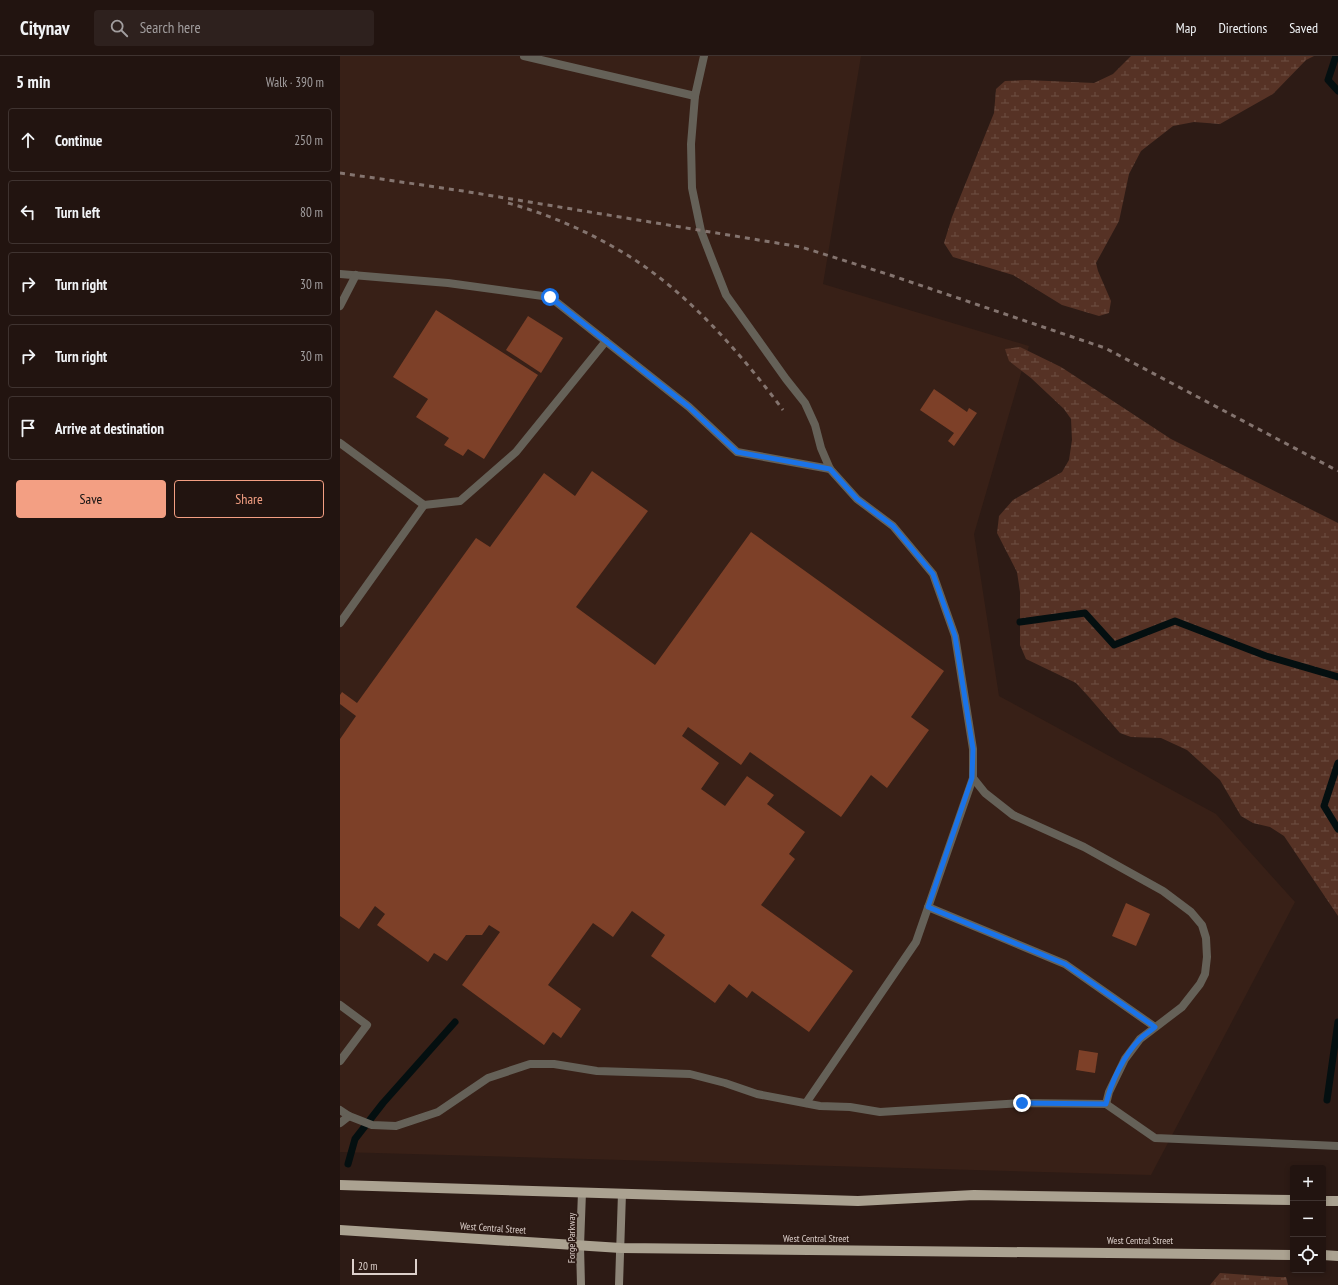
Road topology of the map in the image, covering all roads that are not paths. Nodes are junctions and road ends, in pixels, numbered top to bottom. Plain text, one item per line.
1 (524, 56) edge
2 (704, 56) edge
3 (695, 96) junction
4 (340, 274) edge
5 (356, 276) junction
6 (340, 306) edge
7 (606, 341) junction
8 (340, 443) edge
9 (830, 469) junction
10 (424, 505) junction
11 (340, 623) edge
12 (972, 778) junction
13 (928, 907) junction
14 (340, 1006) edge
15 (1155, 1027) junction
16 (340, 1061) edge
17 (806, 1104) junction
18 (1106, 1104) junction
19 (340, 1110) edge
20 (349, 1116) junction
21 (340, 1123) edge
22 (1338, 1146) edge
23 (340, 1185) edge
24 (582, 1192) junction
25 (622, 1193) junction
26 (1290, 1200) edge
27 (1326, 1201) edge
28 (1338, 1201) edge
29 (340, 1230) edge
30 (580, 1246) junction
31 (621, 1248) junction
32 (1290, 1254) edge
33 (1326, 1255) edge
34 (1338, 1256) edge
35 (581, 1285) edge
36 (619, 1285) edge

1 - 3 lane
2 - 3 lane
3 - 9 lane
4 - 5 lane
5 - 6 lane
5 - 7 lane
7 - 9 lane
7 - 10 lane
8 - 10 lane
9 - 12 lane
10 - 11 lane
12 - 13 lane
12 - 15 lane
13 - 15 lane
13 - 17 lane
14 - 16 lane
15 - 18 lane
17 - 18 lane
17 - 20 lane
18 - 22 lane
19 - 20 lane
20 - 21 lane
23 - 24 main road
24 - 25 main road
24 - 30 street, Forge Parkway
25 - 26 main road
25 - 31 street
27 - 28 main road
29 - 30 main road, West Central Street
30 - 31 main road, West Central Street
30 - 35 street, Forge Parkway
31 - 32 main road, West Central Street
31 - 36 street
33 - 34 main road

